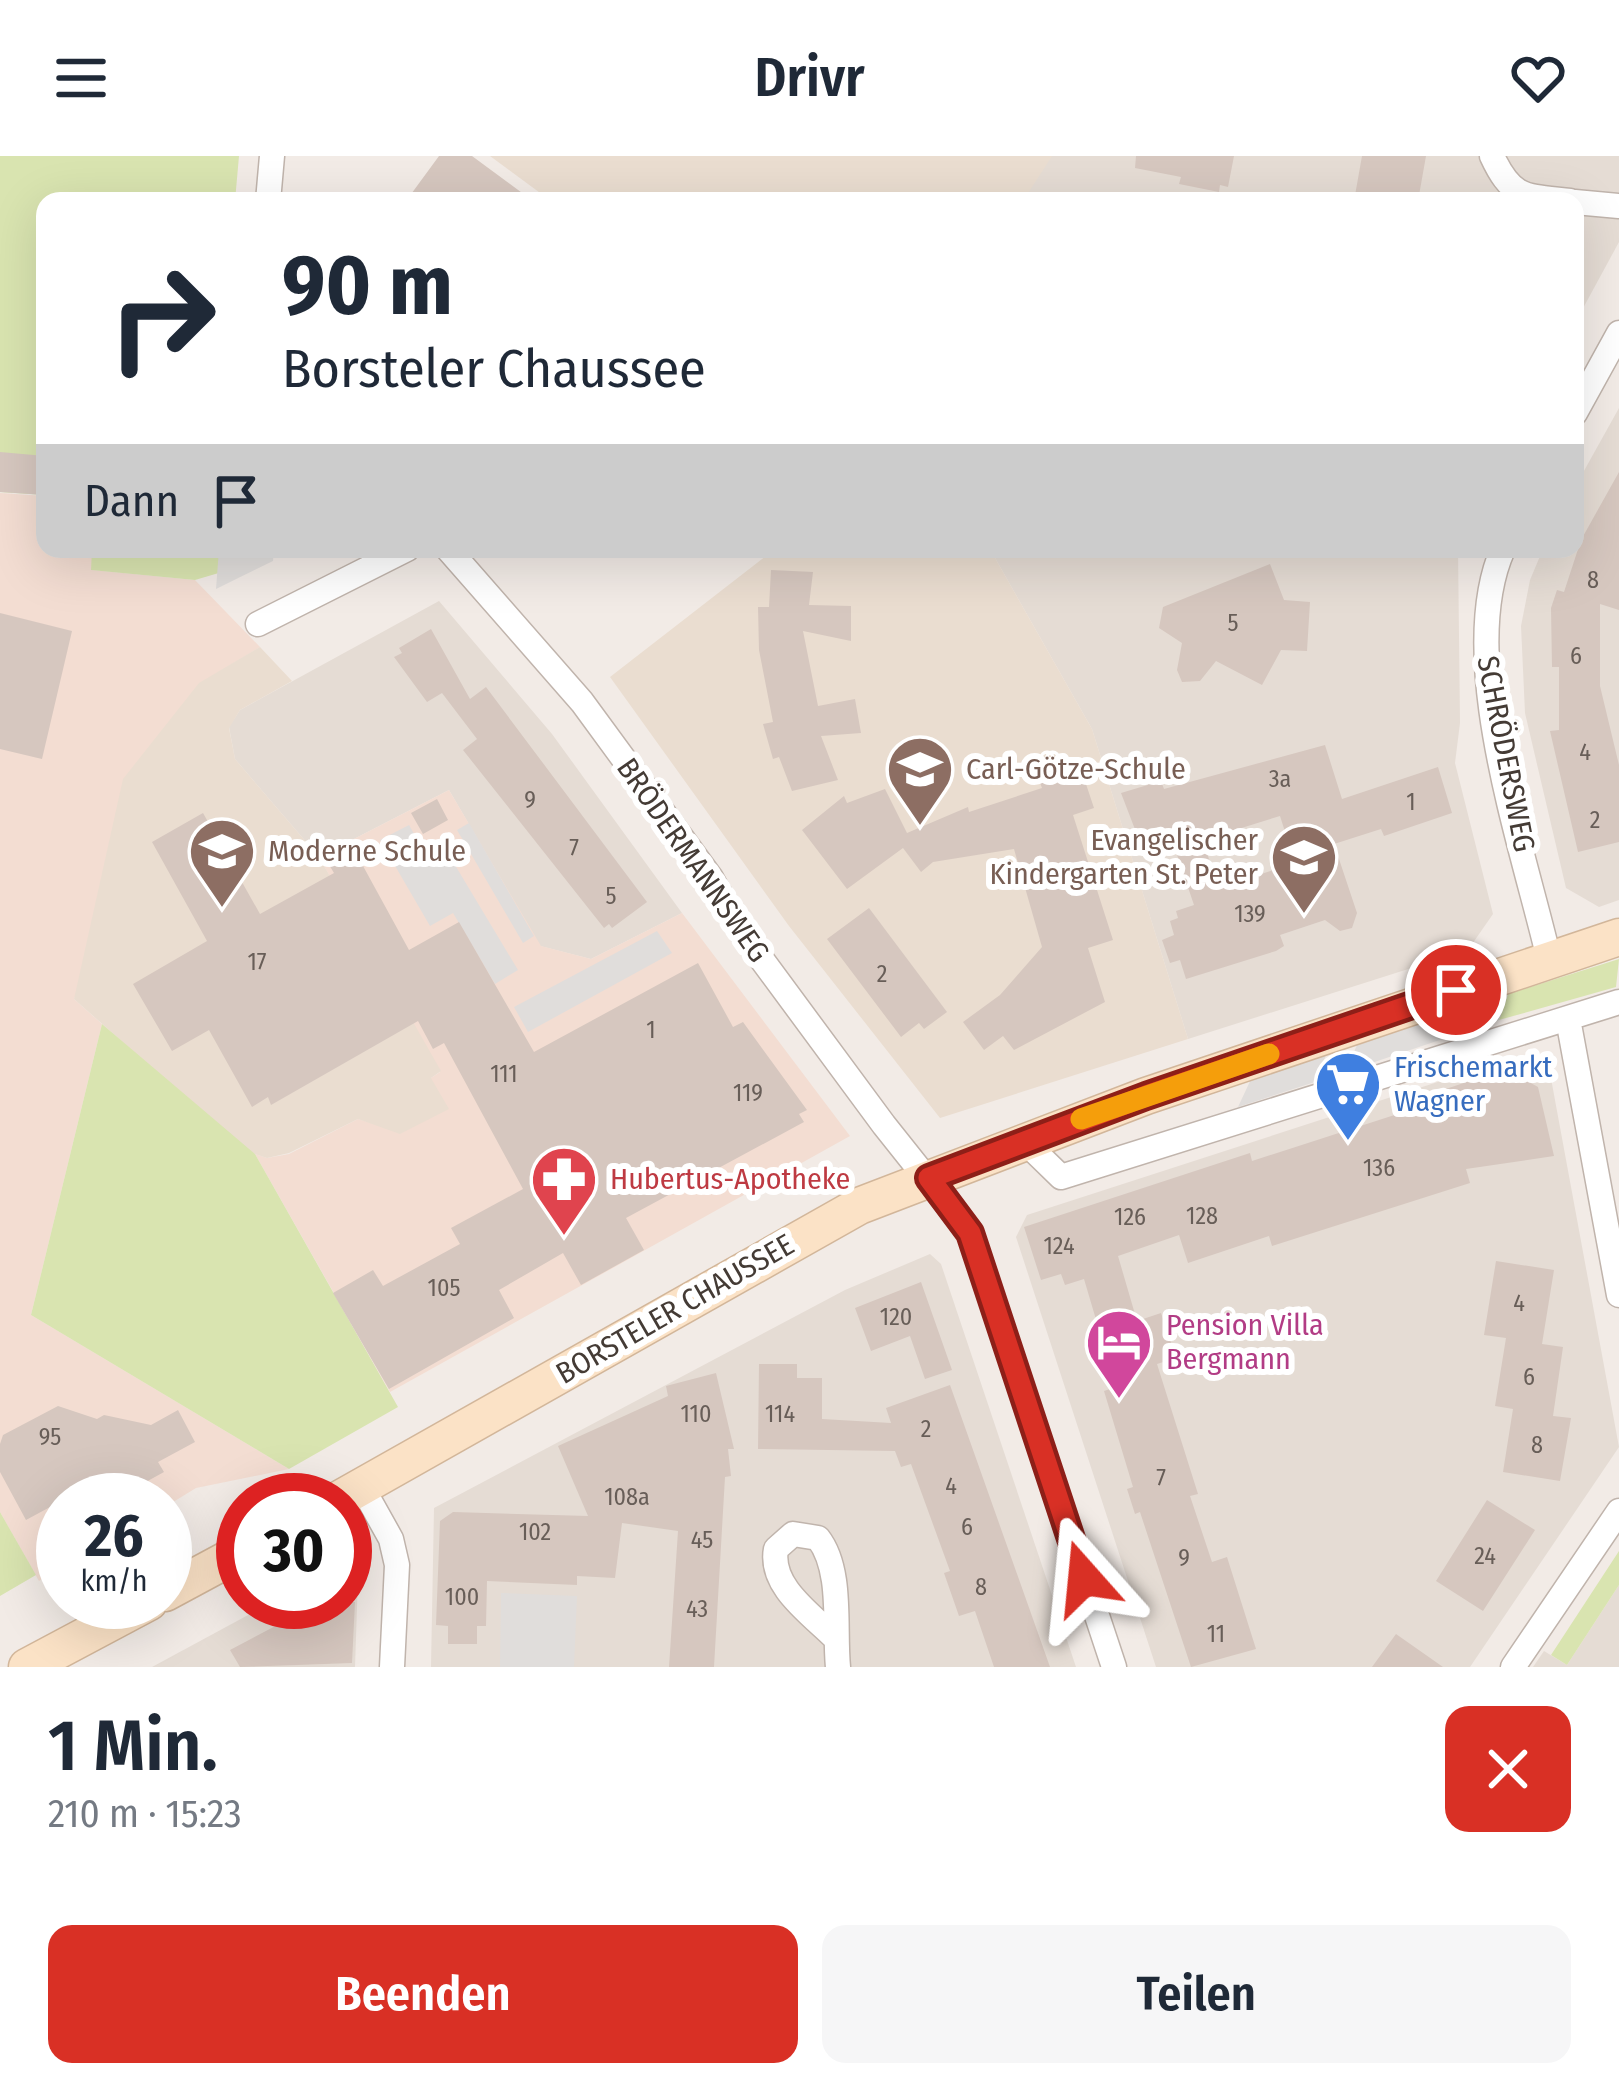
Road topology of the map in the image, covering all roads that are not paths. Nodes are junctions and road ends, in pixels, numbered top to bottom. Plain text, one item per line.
1 (272, 156) edge
2 (1492, 156) edge
3 (269, 192) edge
4 (1518, 192) edge
5 (1584, 202) edge
6 (1619, 206) edge
7 (1619, 333) edge
8 (1584, 396) edge
9 (389, 558) edge
10 (456, 558) edge
11 (1501, 558) edge
12 (258, 624) dead end
13 (1619, 937) edge
14 (1550, 958) junction
15 (1619, 1002) edge
16 (1568, 1019) junction
17 (1023, 1140) junction
18 (929, 1178) junction
19 (1619, 1295) edge
20 (372, 1481) edge
21 (1619, 1511) edge
22 (372, 1518) edge
23 (98, 1629) edge
24 (835, 1638) dead end
25 (27, 1667) edge
26 (392, 1667) edge
27 (838, 1667) edge
28 (1114, 1667) edge
29 (1513, 1667) edge

1 - 3 street
2 - 4 street
5 - 6 street
7 - 8 street
9 - 12 street
10 - 18 street, BRÖDERMANNSWEG
11 - 14 street, SCHRÖDERSWEG
13 - 14 main road, BORSTELER CHAUSSEE
14 - 17 main road, BORSTELER CHAUSSEE
15 - 16 street
16 - 17 street
16 - 19 street
17 - 18 main road, BORSTELER CHAUSSEE
18 - 20 main road, BORSTELER CHAUSSEE
18 - 28 street, BRÖDERMANNSWEG
21 - 29 street
22 - 26 street
23 - 25 main road
24 - 27 street

